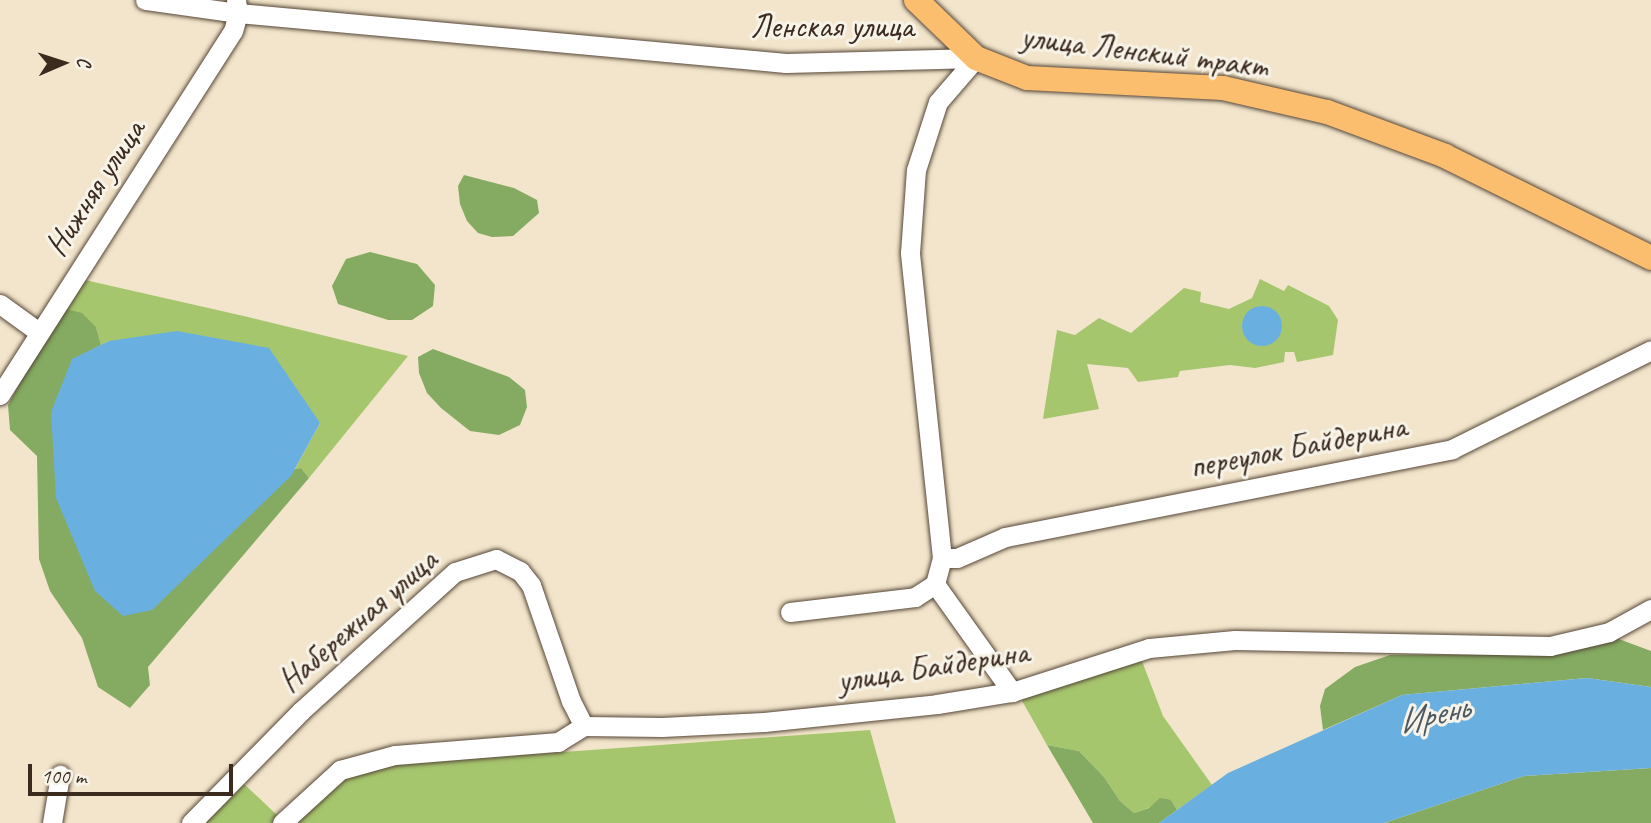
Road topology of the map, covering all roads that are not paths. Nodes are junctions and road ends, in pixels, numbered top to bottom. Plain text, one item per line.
1 (145, 0) edge
2 (916, 0) edge
3 (237, 6) edge
4 (976, 58) junction
5 (1651, 258) edge
6 (0, 304) edge
7 (40, 333) junction
8 (1651, 350) edge
9 (0, 395) edge
10 (942, 558) junction
11 (935, 584) junction
12 (1651, 609) edge
13 (790, 612) dead end
14 (1012, 692) junction
15 (584, 726) junction
16 (60, 775) dead end
17 (52, 823) edge
18 (191, 823) edge
19 (282, 823) edge

1 - 3 street, Ленская улица
2 - 4 main road, улица Ленский тракт
3 - 4 street, Ленская улица
3 - 7 street, Нижняя улица
4 - 5 main road, улица Ленский тракт
4 - 10 street
6 - 7 street
7 - 9 street, Нижняя улица
8 - 10 street, переулок Байдерина
10 - 11 street
11 - 13 street
11 - 14 street
12 - 14 street, улица Байдерина
14 - 15 street, улица Байдерина
15 - 18 street, Набережная улица
15 - 19 street, улица Байдерина
16 - 17 street

